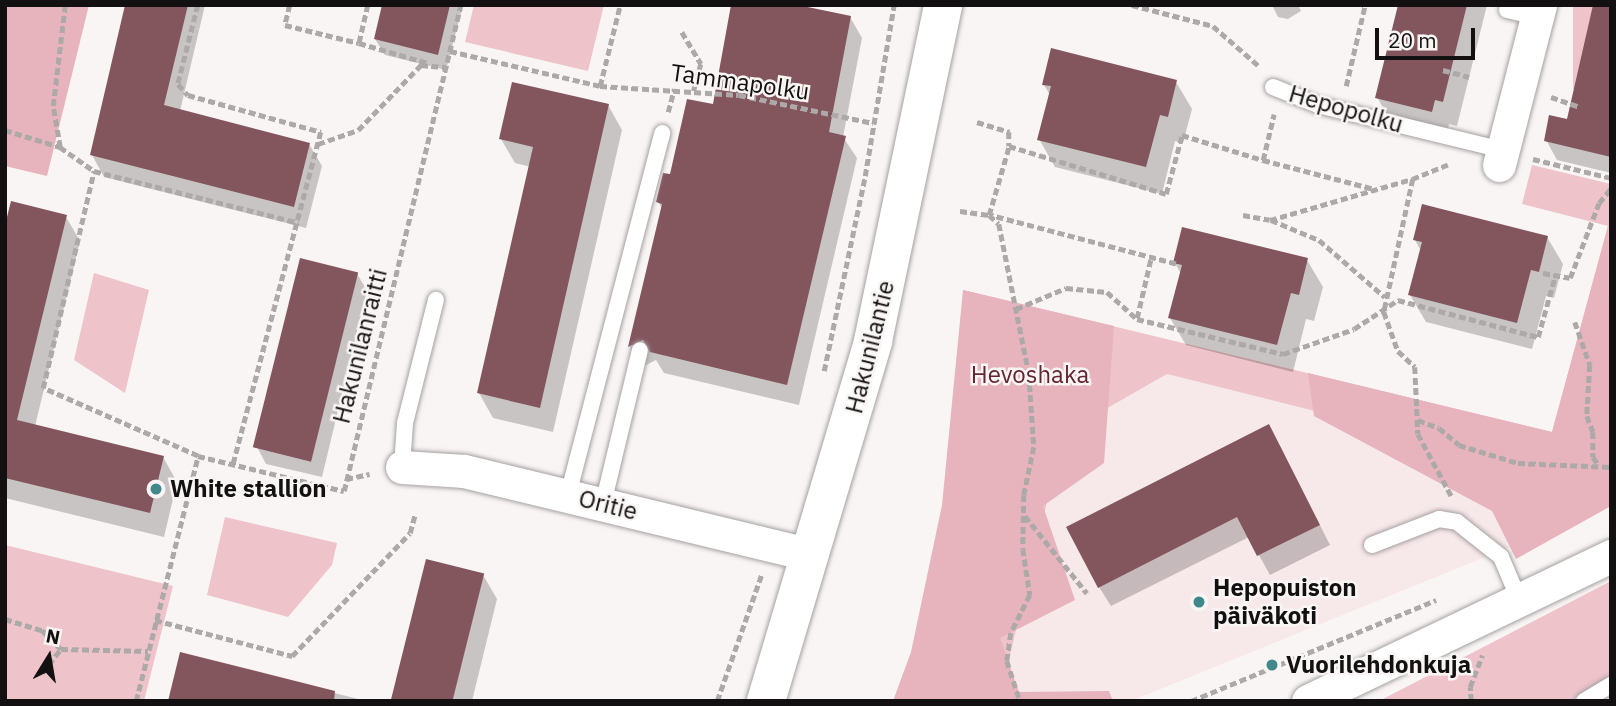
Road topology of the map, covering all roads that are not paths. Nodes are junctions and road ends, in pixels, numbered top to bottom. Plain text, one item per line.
1 (943, 5) edge
2 (1528, 11) edge
3 (1273, 87) road end
4 (662, 133) dead end
5 (1510, 158) joint
6 (436, 300) dead end
7 (640, 350) dead end
8 (402, 467) joint
9 (568, 495) junction
10 (603, 504) junction
11 (1372, 545) dead end
12 (811, 555) junction
13 (1611, 556) edge
14 (1520, 603) junction
15 (1611, 685) edge
16 (767, 695) edge
17 (1308, 701) edge
18 (1584, 701) edge

1 - 12 main road, Hakunilantie
2 - 5 street
3 - 5 lane, Hepopolku
4 - 9 lane
6 - 8 lane
7 - 10 lane
8 - 9 street, Oritie
9 - 10 street, Oritie
10 - 12 street, Oritie
11 - 14 lane
12 - 16 main road, Hakunilantie
13 - 14 street
14 - 17 street
15 - 18 lane

